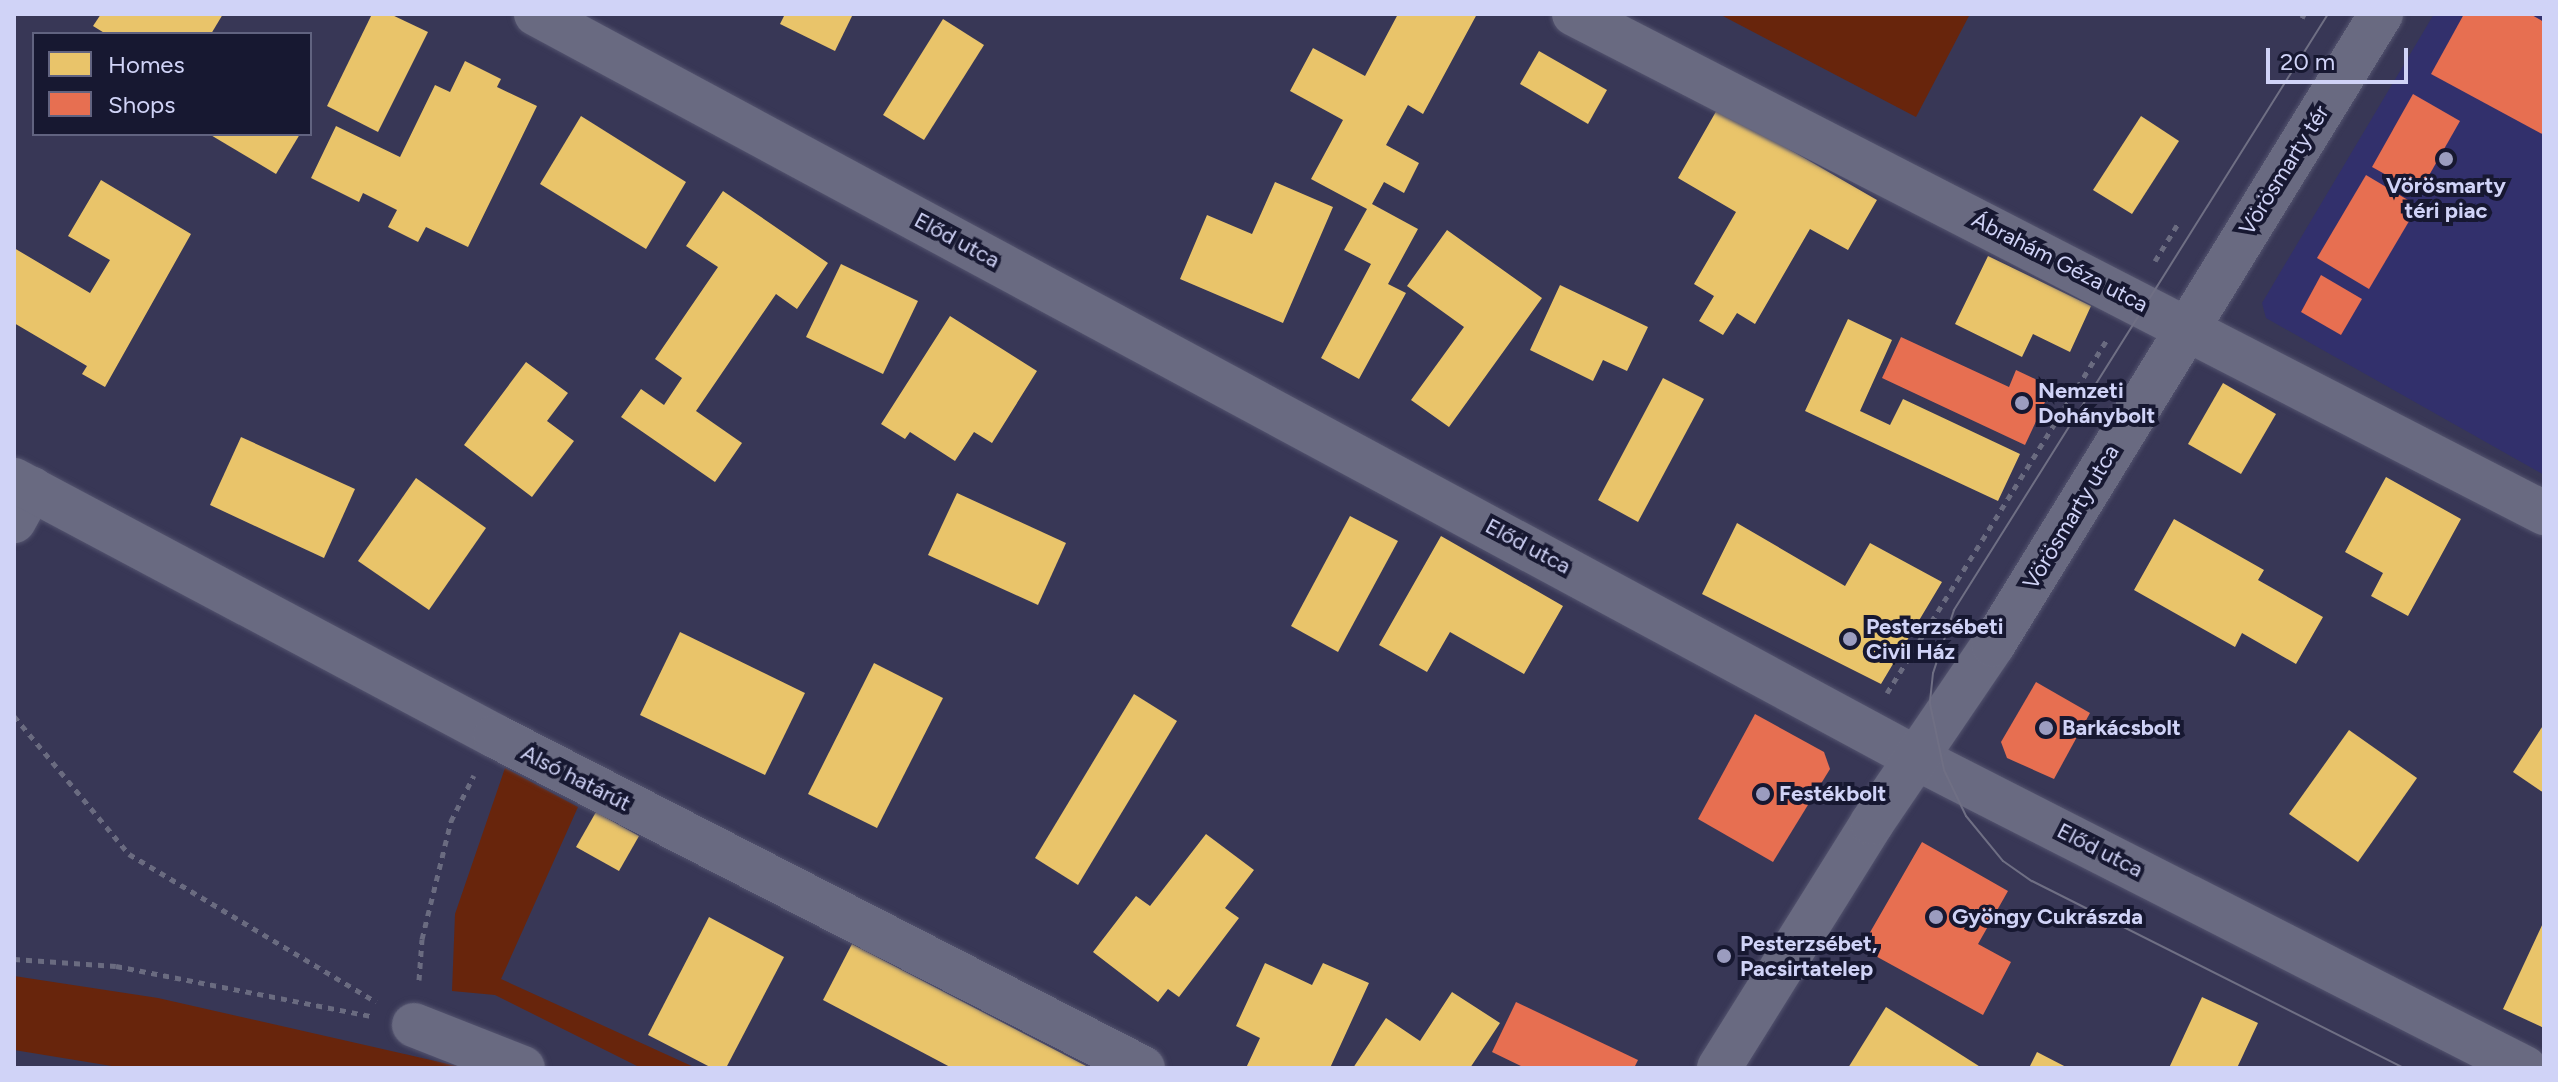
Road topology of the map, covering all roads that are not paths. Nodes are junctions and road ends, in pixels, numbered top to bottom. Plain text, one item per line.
1 (536, 14) edge
2 (1574, 14) edge
3 (2381, 14) edge
4 (1626, 26) edge
5 (2187, 327) junction
6 (20, 497) edge
7 (2544, 513) edge
8 (1916, 758) junction
9 (414, 1025) road end
10 (523, 1068) edge
11 (1143, 1068) edge
12 (1719, 1068) edge
13 (2525, 1068) edge

1 - 8 street, Előd utca
2 - 4 street, Ábrahám Géza utca
3 - 5 street, Vörösmarty tér
4 - 5 street, Ábrahám Géza utca
5 - 7 street, Ábrahám Géza utca
5 - 8 street, Vörösmarty utca
6 - 11 street, Alsó határút
8 - 12 street, Vörösmarty utca
8 - 13 street, Előd utca
9 - 10 street

